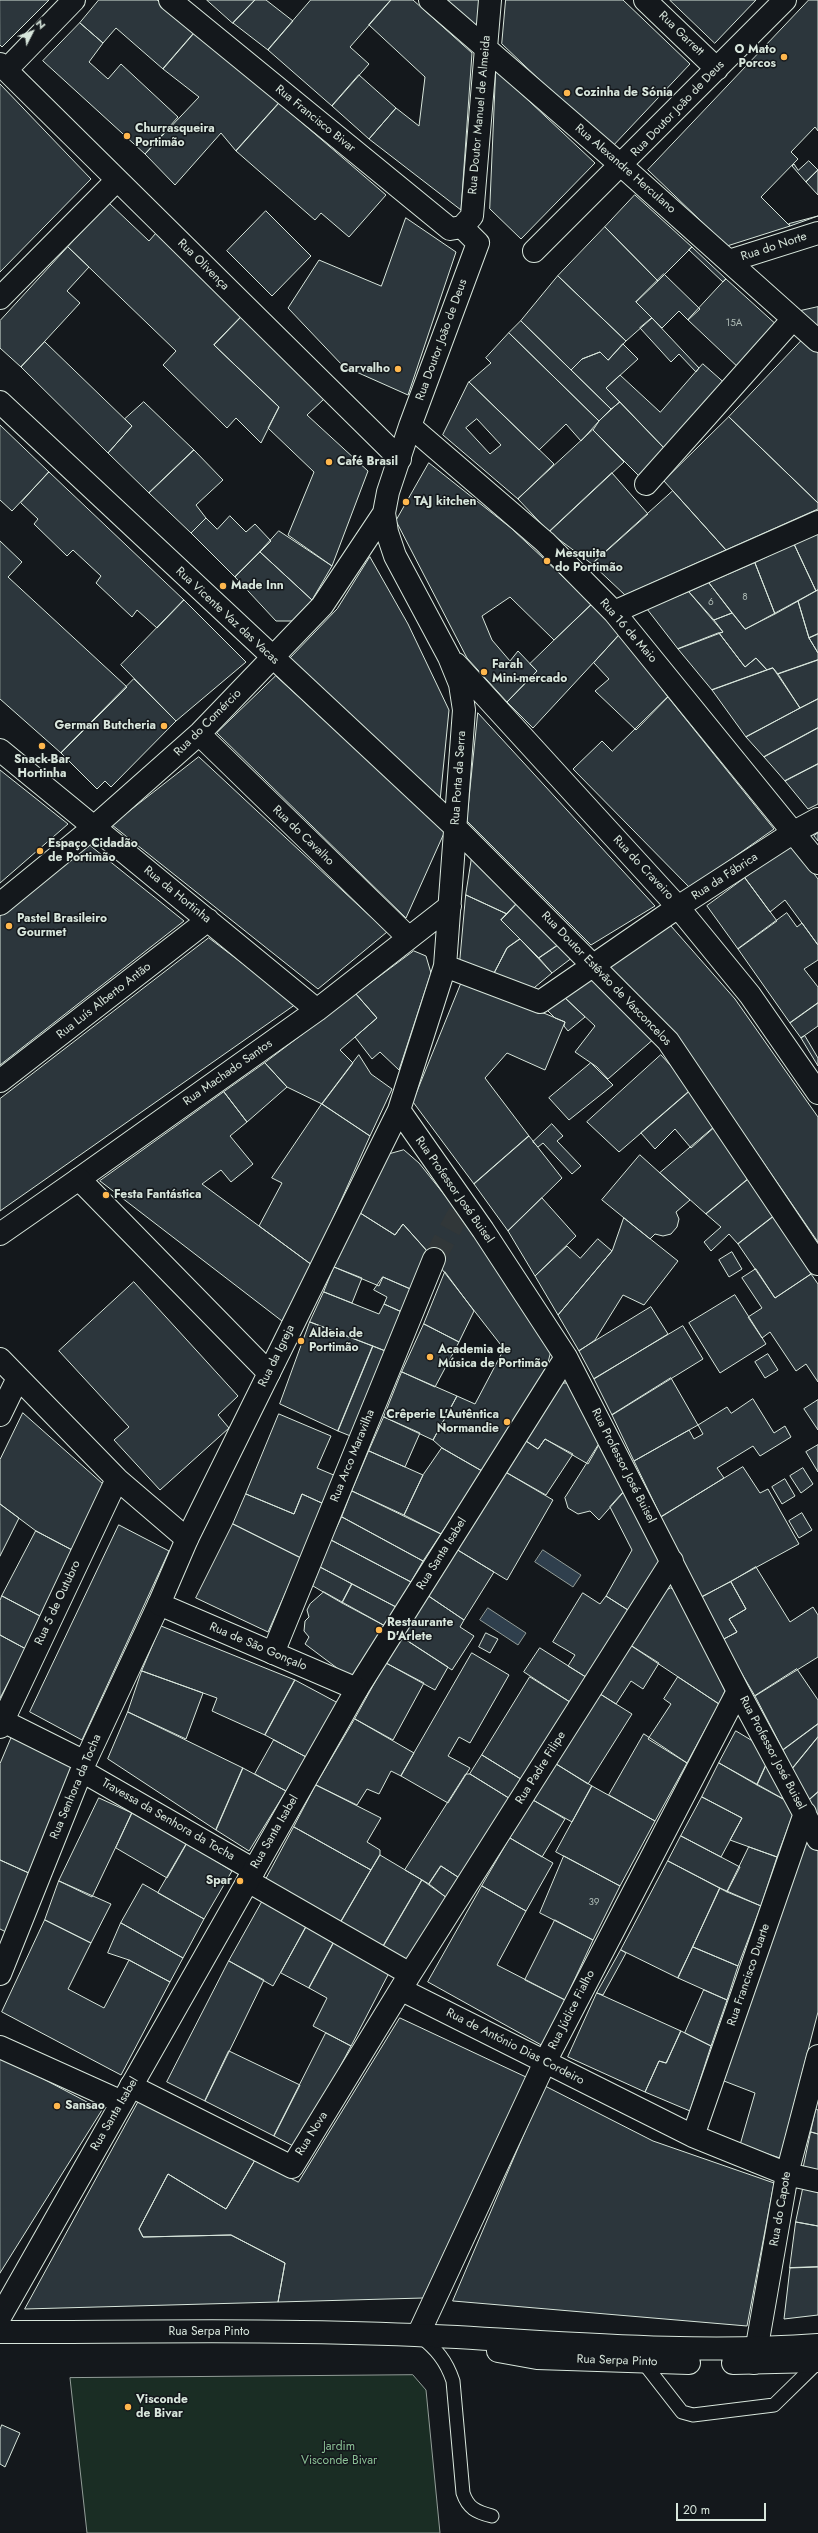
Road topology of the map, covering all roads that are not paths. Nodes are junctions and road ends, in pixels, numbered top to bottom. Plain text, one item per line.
1 (74, 0) edge
2 (170, 0) edge
3 (430, 0) edge
4 (490, 0) edge
5 (646, 0) edge
6 (785, 0) edge
7 (485, 50) junction
8 (3, 67) edge
9 (717, 69) junction
10 (622, 166) junction
11 (117, 180) junction
12 (462, 227) junction
13 (818, 233) edge
14 (534, 251) dead end
15 (729, 261) junction
16 (0, 298) edge
17 (793, 319) junction
18 (818, 341) edge
19 (0, 402) edge
20 (410, 426) junction
21 (400, 459) junction
22 (646, 484) dead end
23 (384, 513) junction
24 (818, 522) edge
25 (614, 612) junction
26 (450, 657) junction
27 (272, 658) junction
28 (199, 734) junction
29 (0, 750) edge
30 (818, 819) edge
31 (94, 827) junction
32 (456, 828) junction
33 (794, 832) junction
34 (818, 863) edge
35 (0, 904) edge
36 (450, 906) junction
37 (678, 907) junction
38 (208, 920) junction
39 (408, 937) junction
40 (592, 964) junction
41 (445, 966) junction
42 (317, 1010) junction
43 (0, 1081) edge
44 (818, 1093) edge
45 (398, 1110) junction
46 (79, 1179) junction
47 (0, 1234) edge
48 (434, 1259) tunnel mouth
49 (818, 1264) edge
50 (566, 1357) junction
51 (0, 1359) edge
52 (269, 1373) junction
53 (18, 1378) junction
54 (0, 1415) edge
55 (117, 1479) junction
56 (187, 1539) junction
57 (672, 1561) junction
58 (159, 1604) junction
59 (273, 1654) junction
60 (357, 1689) junction
61 (738, 1691) junction
62 (1, 1724) edge
63 (84, 1766) junction
64 (805, 1813) junction
65 (818, 1839) edge
66 (251, 1875) junction
67 (0, 1974) edge
68 (406, 1982) junction
69 (0, 2047) edge
70 (818, 2056) edge
71 (545, 2062) junction
72 (127, 2094) junction
73 (693, 2136) junction
74 (787, 2174) junction
75 (818, 2181) edge
76 (0, 2317) edge
77 (0, 2332) edge
78 (418, 2335) junction
79 (818, 2345) edge
80 (755, 2356) junction
81 (643, 2362) junction
82 (818, 2362) edge
83 (492, 2516) dead end

1 - 8 street
2 - 12 street, Rua Francisco Bivar
3 - 7 street, Rua Alexandre Herculano
4 - 7 street, Rua Doutor Manuel de Almeida
5 - 9 street, Rua Garrett
6 - 9 street, Rua Doutor João de Deus
7 - 10 street, Rua Alexandre Herculano
7 - 12 street, Rua Doutor Manuel de Almeida
8 - 11 street, Rua Olivença
9 - 10 street, Rua Doutor João de Deus
10 - 14 street, Rua Doutor João de Deus
10 - 15 street, Rua Alexandre Herculano
11 - 16 street
11 - 21 street, Rua Olivença
12 - 20 street, Rua Doutor João de Deus
13 - 15 street, Rua do Norte
15 - 17 street, Rua Alexandre Herculano
17 - 18 street, Rua Alexandre Herculano
17 - 22 street
19 - 27 street, Rua Vicente Vaz das Vacas
20 - 21 street, Rua Doutor João de Deus
20 - 25 street, Rua 16 de Maio
21 - 23 street, Rua Porta da Serra
23 - 26 street, Rua Porta da Serra
23 - 27 street, Rua do Comércio
24 - 25 street
25 - 33 street, Rua 16 de Maio
26 - 32 street, Rua Porta da Serra
26 - 37 street, Rua do Craveiro
27 - 28 street, Rua do Comércio
27 - 32 street, Rua Vicente Vaz das Vacas
28 - 31 street, Rua do Comércio
28 - 39 street, Rua do Cavalho
29 - 31 street, Rua da Hortinha
30 - 33 street, Rua da Fábrica
31 - 35 street, Rua do Comércio
31 - 38 street, Rua da Hortinha
32 - 36 street, Rua Porta da Serra
32 - 40 street, Rua Doutor Estêvão de Vasconcelos
33 - 34 street, Rua 16 de Maio
33 - 37 street, Rua da Fábrica
36 - 39 street, Rua Machado Santos
36 - 41 street, Rua Porta da Serra
37 - 40 street, Rua da Fábrica
37 - 44 street, Rua do Craveiro
38 - 42 street, Rua da Hortinha
38 - 43 street, Rua Luís Alberto Antão
39 - 42 street, Rua Machado Santos
40 - 41 street, Rua da Fábrica
40 - 49 street, Rua Doutor Estêvão de Vasconcelos
41 - 45 street, Rua Porta da Serra
42 - 46 street, Rua Machado Santos
45 - 50 street, Rua Professor José Buisel
45 - 52 street, Rua da Igreja
46 - 47 street, Rua Machado Santos
46 - 52 street
48 - 59 street, Rua Arco Maravilha
50 - 57 street, Rua Professor José Buisel
50 - 60 street, Rua Santa Isabel
51 - 53 street
52 - 56 street, Rua da Igreja
53 - 54 street
53 - 55 street
55 - 56 street
55 - 62 street, Rua 5 de Outubro
56 - 58 street, Rua da Igreja
57 - 61 street, Rua Professor José Buisel
57 - 68 street, Rua Padre Filipe
58 - 59 street, Rua de São Gonçalo
58 - 63 street, Rua Senhora da Tocha
59 - 60 street, Rua de São Gonçalo
60 - 66 street, Rua Santa Isabel
61 - 64 street, Rua Professor José Buisel
61 - 71 street, Rua Júdice Fialho
62 - 63 street, Travessa da Senhora da Tocha
63 - 66 street, Travessa da Senhora da Tocha
63 - 67 street, Rua Senhora da Tocha
64 - 65 street, Rua Professor José Buisel
64 - 73 street, Rua Francisco Duarte
66 - 68 street, Rua de António Dias Cordeiro
66 - 72 street, Rua Santa Isabel
68 - 71 street, Rua de António Dias Cordeiro
68 - 72 street, Rua Nova
69 - 72 street
70 - 74 street, Rua do Capote
71 - 73 street, Rua de António Dias Cordeiro
71 - 78 street, Rua Júdice Fialho
72 - 76 street, Rua Santa Isabel
73 - 74 street, Rua de António Dias Cordeiro
74 - 75 street, Rua de António Dias Cordeiro
74 - 80 street, Rua do Capote
77 - 78 street, Rua Serpa Pinto
78 - 80 street, Rua Serpa Pinto
78 - 81 street, Rua Serpa Pinto
78 - 83 lane
79 - 80 street, Rua Serpa Pinto
80 - 81 street, Rua Serpa Pinto
80 - 82 street, Rua Serpa Pinto
81 - 82 lane

